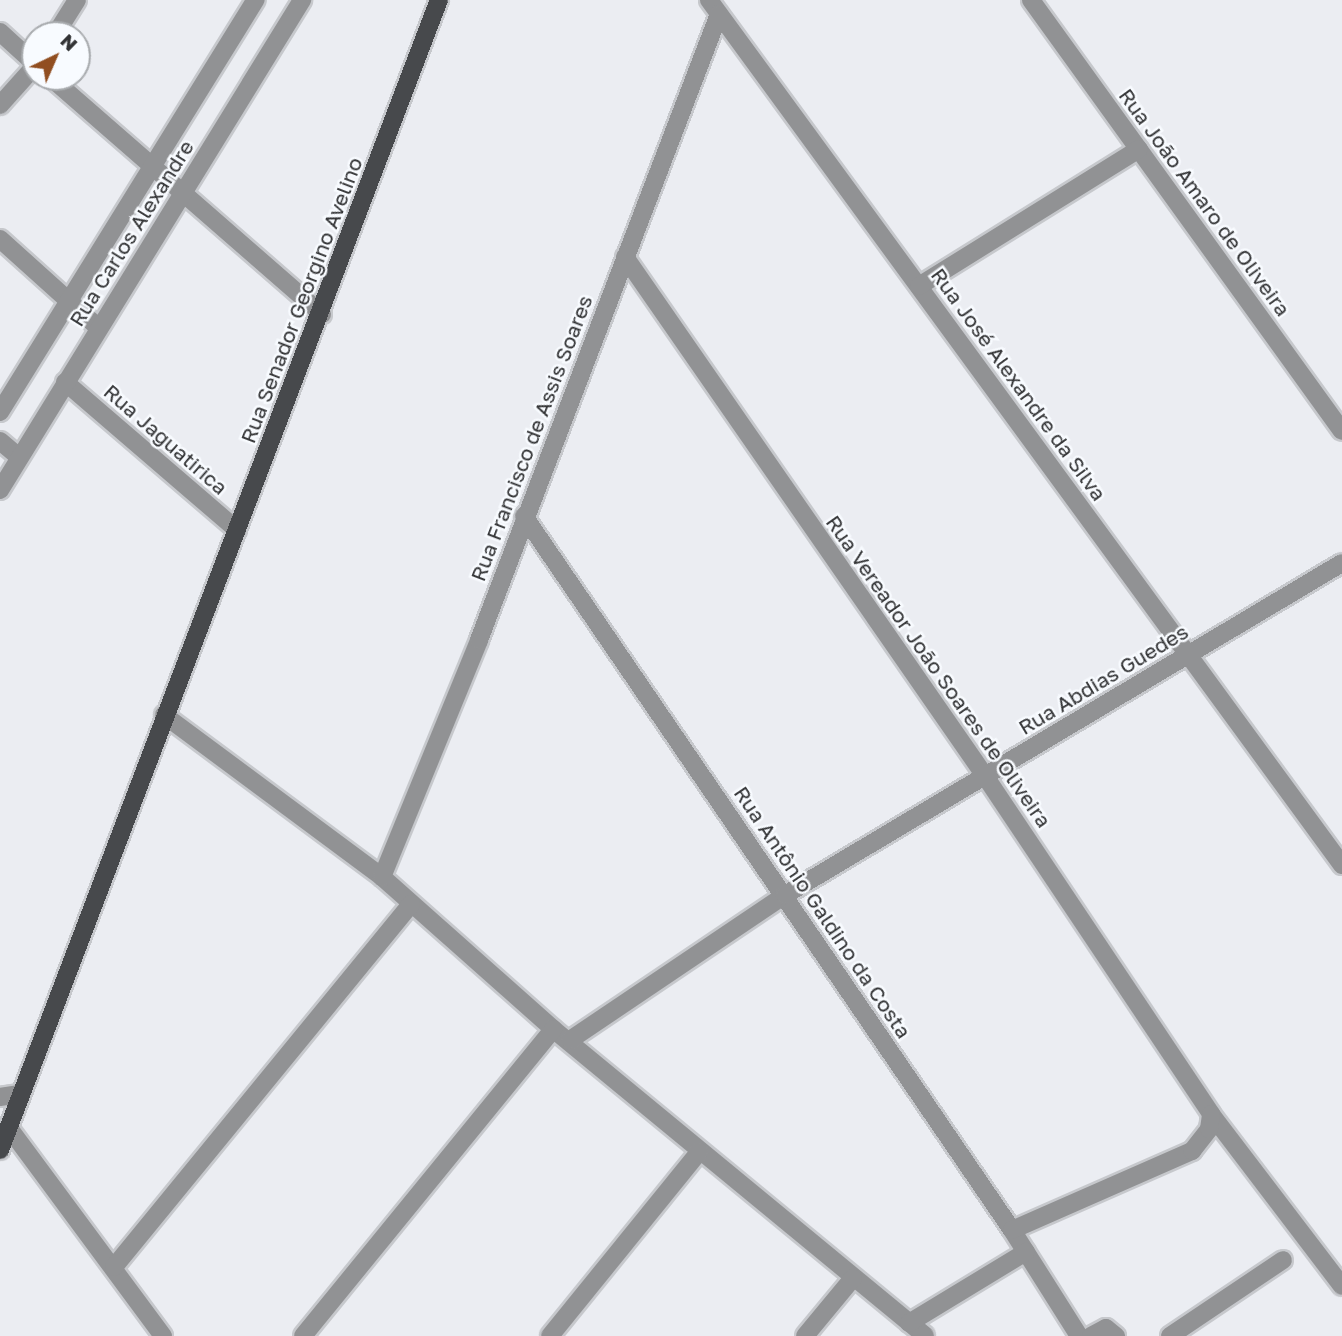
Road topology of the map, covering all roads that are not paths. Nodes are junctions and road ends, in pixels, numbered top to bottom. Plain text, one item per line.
1 (77, 0) edge
2 (255, 0) edge
3 (302, 0) edge
4 (439, 0) edge
5 (1031, 0) edge
6 (714, 7) edge
7 (64, 21) edge
8 (0, 32) edge
9 (21, 52) edge
10 (21, 81) edge
11 (66, 91) edge
12 (0, 105) edge
13 (1139, 149) junction
14 (153, 169) junction
15 (183, 195) junction
16 (0, 239) edge
17 (625, 257) junction
18 (919, 286) junction
19 (70, 302) junction
20 (322, 314) junction
21 (99, 328) junction
22 (65, 382) junction
23 (0, 412) edge
24 (1342, 431) edge
25 (0, 441) edge
26 (19, 457) junction
27 (0, 491) edge
28 (524, 516) junction
29 (237, 530) junction
30 (1342, 563) edge
31 (1188, 655) junction
32 (164, 715) junction
33 (985, 776) junction
34 (1342, 865) edge
35 (382, 877) junction
36 (785, 895) junction
37 (411, 904) junction
38 (553, 1029) junction
39 (570, 1040) junction
40 (20, 1094) junction
41 (0, 1097) edge
42 (1212, 1114) junction
43 (9, 1128) junction
44 (0, 1150) edge
45 (699, 1152) junction
46 (1013, 1230) junction
47 (1027, 1252) junction
48 (1283, 1260) dead end
49 (114, 1267) junction
50 (853, 1278) junction
51 (1342, 1286) edge
52 (909, 1324) junction
53 (163, 1336) edge
54 (303, 1336) edge
55 (550, 1336) edge
56 (805, 1336) edge
57 (925, 1336) edge
58 (1079, 1336) edge
59 (1091, 1336) edge
60 (1116, 1336) edge
61 (1170, 1336) edge

1 - 7 street
2 - 14 street, Rua Carlos Alexandre
3 - 15 street, Rua Carlos Alexandre
4 - 20 main road, Rua Senador Georgino Avelino
5 - 13 street, Rua João Amaro de Oliveira
6 - 17 street, Rua Francisco de Assis Soares
6 - 18 street, Rua José Alexandre da Silva
8 - 9 street
10 - 12 street
11 - 14 street
13 - 18 street
13 - 24 street, Rua João Amaro de Oliveira
14 - 15 street
14 - 19 street, Rua Carlos Alexandre
15 - 20 street
15 - 21 street, Rua Carlos Alexandre
16 - 19 street
17 - 28 street, Rua Francisco de Assis Soares
17 - 33 street, Rua Vereador João Soares de Oliveira
18 - 31 street, Rua José Alexandre da Silva
19 - 21 street
19 - 23 street, Rua Carlos Alexandre
20 - 29 main road, Rua Senador Georgino Avelino
21 - 22 street, Rua Carlos Alexandre
22 - 26 street, Rua Carlos Alexandre
22 - 29 street, Rua Jaguatirica
25 - 26 street
26 - 27 street, Rua Carlos Alexandre
28 - 35 street, Rua Francisco de Assis Soares
28 - 36 street, Rua Antônio Galdino da Costa
29 - 32 main road, Rua Senador Georgino Avelino
30 - 31 street, Rua Abdias Guedes
31 - 33 street, Rua Abdias Guedes
31 - 34 street, Rua José Alexandre da Silva
32 - 35 street
32 - 40 main road, Rua Senador Georgino Avelino
33 - 36 street, Rua Abdias Guedes
33 - 42 street, Rua Vereador João Soares de Oliveira
35 - 37 street
36 - 39 street, Rua Abdias Guedes
36 - 46 street, Rua Antônio Galdino da Costa
37 - 38 street
37 - 49 street
38 - 39 street
38 - 54 street
39 - 45 street
40 - 41 street
40 - 43 main road, Rua Senador Georgino Avelino
42 - 46 street
42 - 51 street, Rua Vereador João Soares de Oliveira
43 - 44 main road, Rua Senador Georgino Avelino
43 - 49 street
45 - 50 street
45 - 55 street
46 - 47 street, Rua Antônio Galdino da Costa
47 - 52 street
47 - 58 street, Rua Antônio Galdino da Costa
48 - 61 street
49 - 53 street
50 - 52 street
50 - 56 street
52 - 57 street
59 - 60 street

